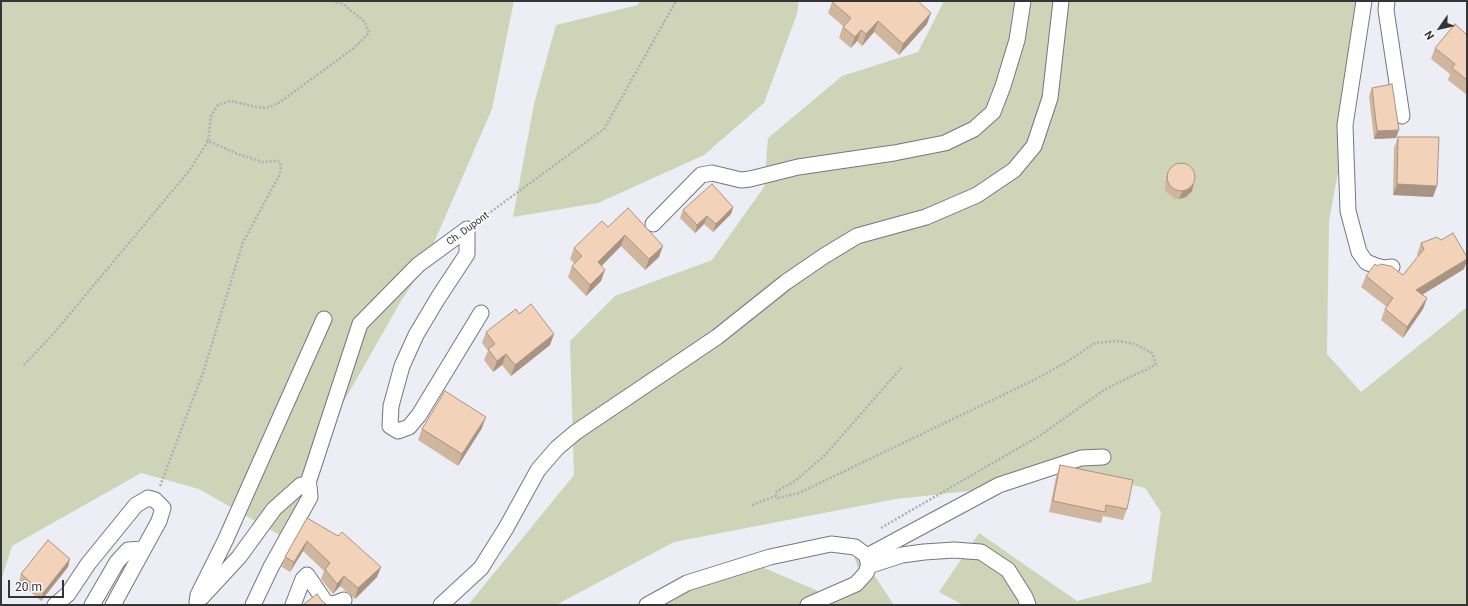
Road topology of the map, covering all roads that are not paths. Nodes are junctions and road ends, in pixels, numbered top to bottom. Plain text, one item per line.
1 (1023, 1) edge
2 (1061, 1) edge
3 (1364, 1) edge
4 (1387, 1) edge
5 (1402, 116) dead end
6 (653, 224) dead end
7 (1392, 267) edge
8 (481, 313) dead end
9 (324, 319) dead end
10 (1103, 457) dead end
11 (307, 486) junction
12 (143, 549) junction
13 (865, 558) junction
14 (344, 600) dead end
15 (195, 604) edge
16 (55, 605) edge
17 (92, 605) edge
18 (113, 605) edge
19 (253, 605) edge
20 (293, 605) edge
21 (441, 605) edge
22 (647, 605) edge
23 (808, 605) edge
24 (1028, 605) edge

1 - 6 street
2 - 21 street
3 - 7 street
4 - 5 street
8 - 11 street, Ch. Dupont
9 - 15 street
10 - 13 street
11 - 15 street
11 - 19 street, Ch. Dupont
12 - 16 street
12 - 17 street
12 - 18 street
13 - 22 street
13 - 23 street
13 - 24 street
14 - 20 street

